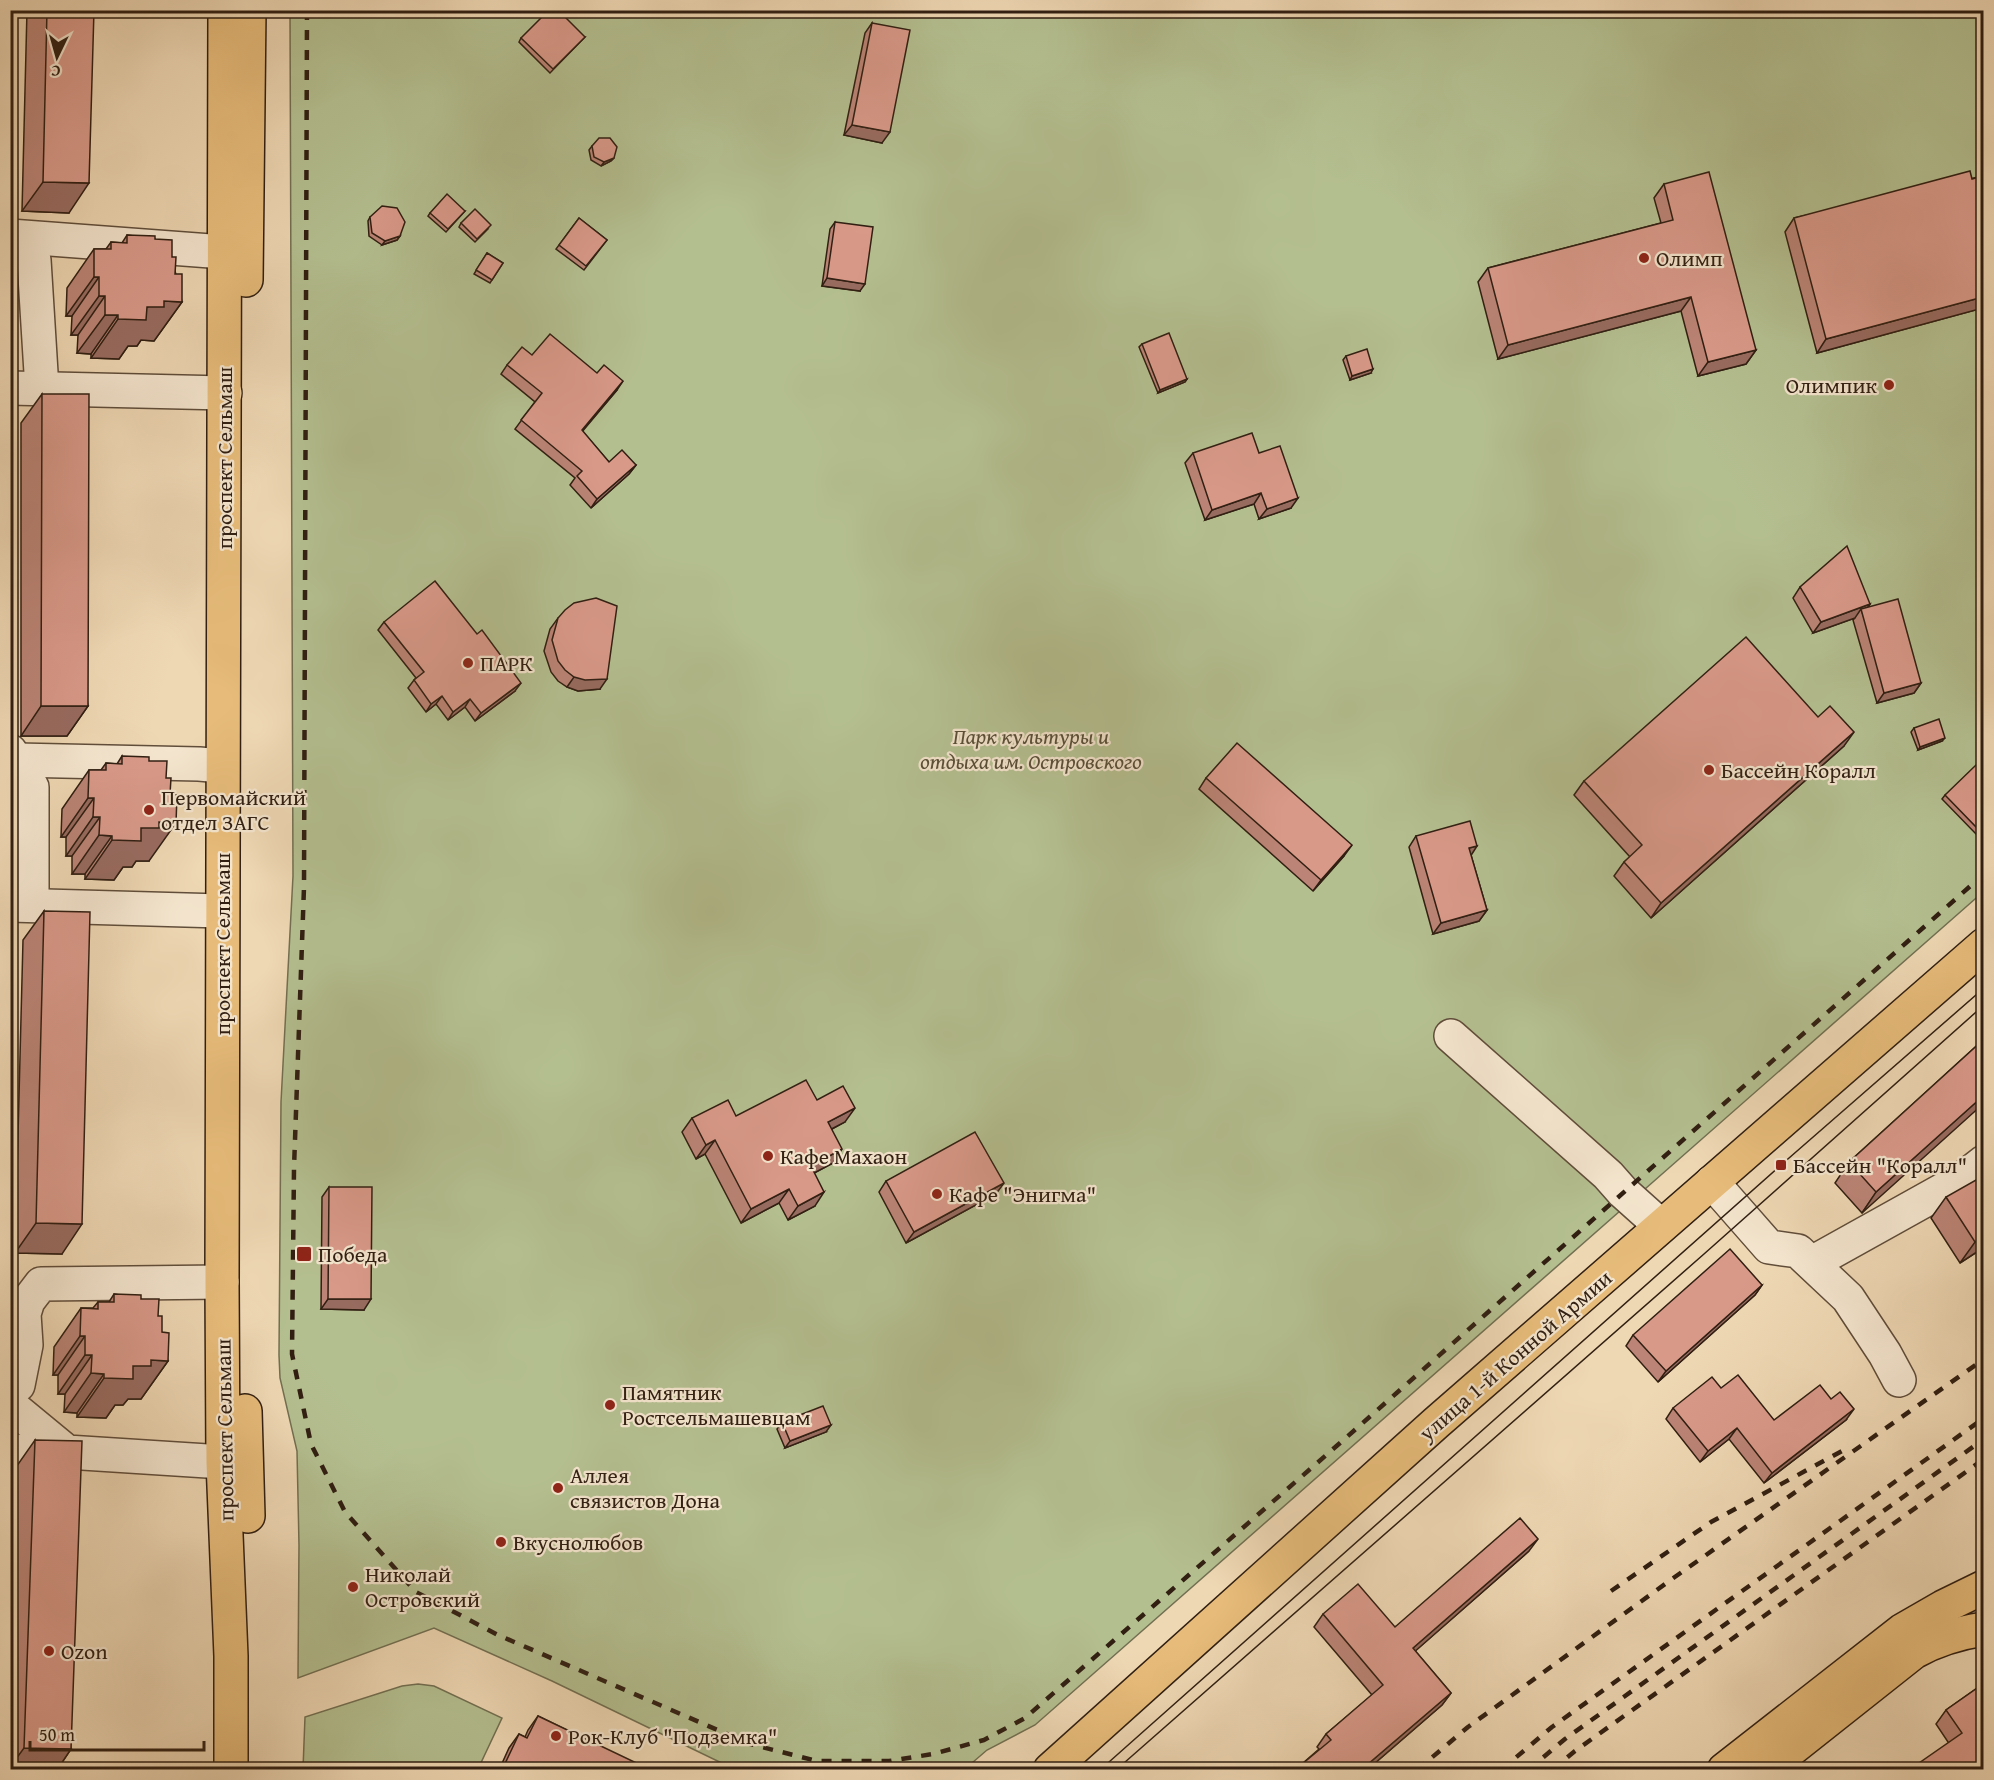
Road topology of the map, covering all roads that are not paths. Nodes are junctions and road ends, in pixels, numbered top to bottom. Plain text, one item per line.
1 (225, 10) edge
2 (249, 10) edge
3 (10, 238) edge
4 (224, 252) junction
5 (26, 388) edge
6 (225, 393) junction
7 (14, 755) edge
8 (222, 766) junction
9 (21, 905) edge
10 (221, 910) junction
11 (1983, 945) edge
12 (1451, 1036) dead end
13 (1983, 1162) edge
14 (1712, 1182) junction
15 (1662, 1226) junction
16 (1812, 1263) junction
17 (222, 1282) junction
18 (19, 1297) edge
19 (1899, 1380) dead end
20 (10, 1391) edge
21 (10, 1405) edge
22 (10, 1450) edge
23 (67, 1452) junction
24 (223, 1461) junction
25 (1983, 1587) edge
26 (1930, 1629) junction
27 (1983, 1629) edge
28 (231, 1770) edge
29 (252, 1770) edge
30 (1050, 1770) edge
31 (1724, 1770) edge
32 (1766, 1770) edge

1 - 4 main road, проспект Сельмаш
2 - 29 main road, проспект Сельмаш
3 - 4 lane
3 - 5 lane
4 - 6 main road, проспект Сельмаш
5 - 6 lane
6 - 8 main road, проспект Сельмаш
7 - 8 lane
7 - 9 lane
8 - 10 main road, проспект Сельмаш
9 - 10 lane
10 - 17 main road, проспект Сельмаш
11 - 14 main road, улица 1-й Конной Армии
12 - 15 lane
13 - 16 lane
14 - 15 main road, улица 1-й Конной Армии
14 - 16 lane
15 - 30 main road, улица 1-й Конной Армии
16 - 19 lane
17 - 18 lane
17 - 24 main road, проспект Сельмаш
18 - 20 lane
21 - 23 lane
22 - 23 lane
23 - 24 lane
24 - 28 main road, проспект Сельмаш
25 - 26 main road
26 - 27 main road
26 - 31 main road
26 - 32 main road

